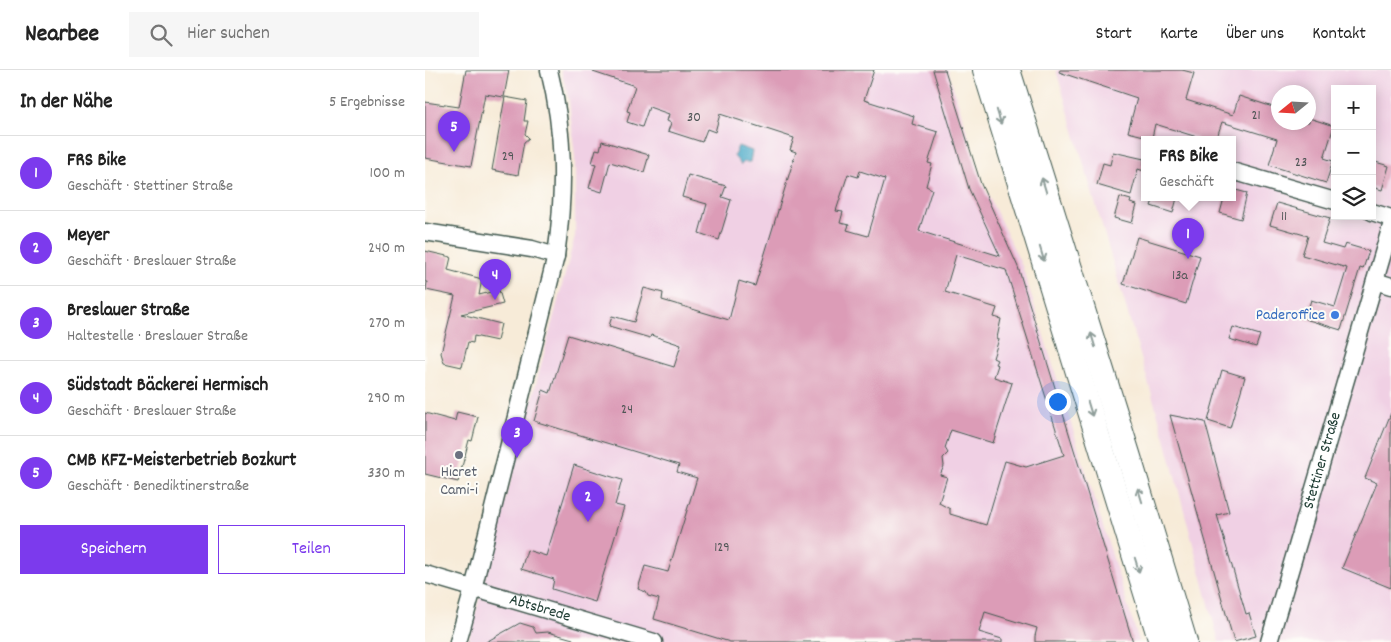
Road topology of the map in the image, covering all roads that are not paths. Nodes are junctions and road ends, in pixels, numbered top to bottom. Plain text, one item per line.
1 (549, 70) edge
2 (985, 70) edge
3 (1009, 70) edge
4 (1236, 172) edge
5 (1331, 200) edge
6 (1376, 213) edge
7 (1391, 218) edge
8 (1391, 226) edge
9 (425, 232) edge
10 (556, 256) junction
11 (1375, 281) junction
12 (1391, 286) edge
13 (425, 574) edge
14 (473, 589) junction
15 (459, 642) edge
16 (654, 642) edge
17 (1161, 642) edge
18 (1185, 642) edge
19 (1269, 642) edge

1 - 10 street
2 -> 17 highway
18 -> 3 highway
4 - 5 street
6 - 7 street
8 - 11 street, Stettiner Straße
9 - 10 street
10 - 14 street
11 - 12 street
11 - 19 street, Stettiner Straße
13 - 14 street, Abtsbrede
14 - 15 street
14 - 16 street, Abtsbrede

